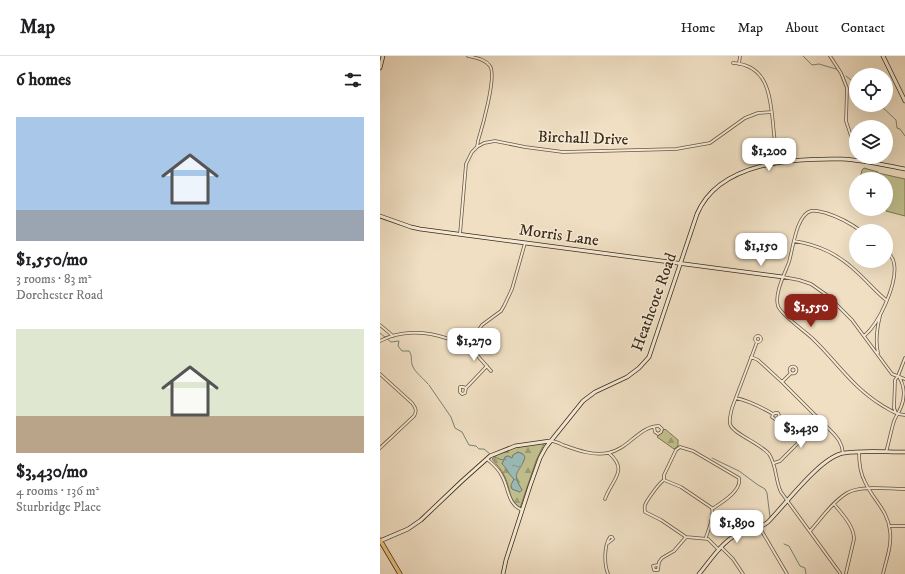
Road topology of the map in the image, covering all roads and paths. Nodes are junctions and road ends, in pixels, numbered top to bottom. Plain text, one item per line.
1 (383, 56) edge
2 (468, 56) edge
3 (740, 56) edge
4 (830, 56) edge
5 (883, 56) edge
6 (733, 63) dead end
7 (739, 64) junction
8 (380, 68) edge
9 (905, 101) edge
10 (772, 112) junction
11 (849, 130) edge
12 (477, 147) junction
13 (849, 160) edge
14 (777, 163) junction
15 (875, 164) edge
16 (905, 169) edge
17 (380, 216) edge
18 (850, 224) edge
19 (460, 234) junction
20 (794, 241) junction
21 (525, 243) junction
22 (893, 259) edge
23 (680, 264) junction
24 (783, 277) junction
25 (886, 300) junction
26 (880, 315) junction
27 (380, 325) edge
28 (393, 336) junction
29 (864, 336) junction
30 (380, 341) edge
31 (757, 342) dead end
32 (468, 345) junction
33 (879, 356) junction
34 (751, 357) junction
35 (905, 358) edge
36 (487, 366) junction
37 (491, 371) dead end
38 (791, 372) dead end
39 (380, 374) edge
40 (898, 376) junction
41 (905, 379) edge
42 (782, 382) junction
43 (466, 388) dead end
44 (736, 398) junction
45 (773, 414) dead end
46 (896, 414) junction
47 (905, 415) edge
48 (823, 423) junction
49 (654, 427) junction
50 (550, 441) junction
51 (380, 448) edge
52 (859, 452) junction
53 (886, 452) junction
54 (905, 452) edge
55 (609, 453) junction
56 (843, 453) junction
57 (490, 457) junction
58 (774, 463) junction
59 (664, 480) junction
60 (868, 489) junction
61 (905, 489) edge
62 (605, 499) dead end
63 (788, 501) junction
64 (834, 504) junction
65 (712, 509) junction
66 (522, 510) junction
67 (889, 526) junction
68 (905, 526) edge
69 (760, 528) junction
70 (810, 531) junction
71 (686, 537) junction
72 (706, 538) junction
73 (380, 540) edge
74 (608, 542) dead end
75 (720, 549) junction
76 (658, 565) dead end
77 (400, 574) edge
78 (503, 574) edge
79 (608, 574) edge
80 (699, 574) edge
81 (743, 574) edge
82 (787, 574) edge
83 (839, 574) edge
84 (847, 574) edge
85 (883, 574) edge

1 - 8 street
2 - 12 street
3 - 7 street
4 - 11 street
5 - 9 street
6 - 7 street
7 - 10 street
10 - 12 street, Birchall Drive
10 - 14 street
12 - 19 street
13 - 14 street, Heathcote Road
14 - 23 street, Heathcote Road
15 - 16 street, Heathcote Road
17 - 19 street, Morris Lane
18 - 20 street
19 - 21 street, Morris Lane
20 - 24 street
20 - 25 street
21 - 23 street, Morris Lane
21 - 32 street
22 - 25 street
23 - 24 street, Morris Lane
23 - 50 street, Heathcote Road
24 - 29 street
24 - 46 street
25 - 26 street
26 - 29 street
26 - 33 street
27 - 28 street
28 - 30 street
28 - 32 street
29 - 33 street
31 - 34 street
32 - 36 street
33 - 40 street
34 - 42 street
34 - 44 street
35 - 40 street
36 - 37 street
36 - 43 street
38 - 42 street
39 - 51 street
40 - 41 street
40 - 46 street
40 - 46 street
42 - 48 street
44 - 45 street
44 - 58 street
46 - 47 street
46 - 53 street
48 - 56 street
48 - 58 street
49 - 49 street
49 - 55 street
50 - 55 street
50 - 57 street
50 - 66 street, Heathcote Road
52 - 53 street
52 - 56 street
52 - 60 street
53 - 54 street
55 - 62 street
56 - 63 street
57 - 66 street
57 - 73 street
58 - 63 street
59 - 65 street
59 - 65 street
59 - 71 street
60 - 61 street
60 - 64 street
60 - 67 street
63 - 69 street
63 - 70 street
64 - 70 street
64 - 84 street
65 - 72 street
66 - 78 street, Heathcote Road
67 - 68 street
67 - 85 street
69 - 75 street
69 - 82 street
70 - 83 street
71 - 72 street
71 - 76 street
72 - 75 street
73 - 77 main road
74 - 79 street
75 - 80 street
75 - 81 street
83 - 84 street

